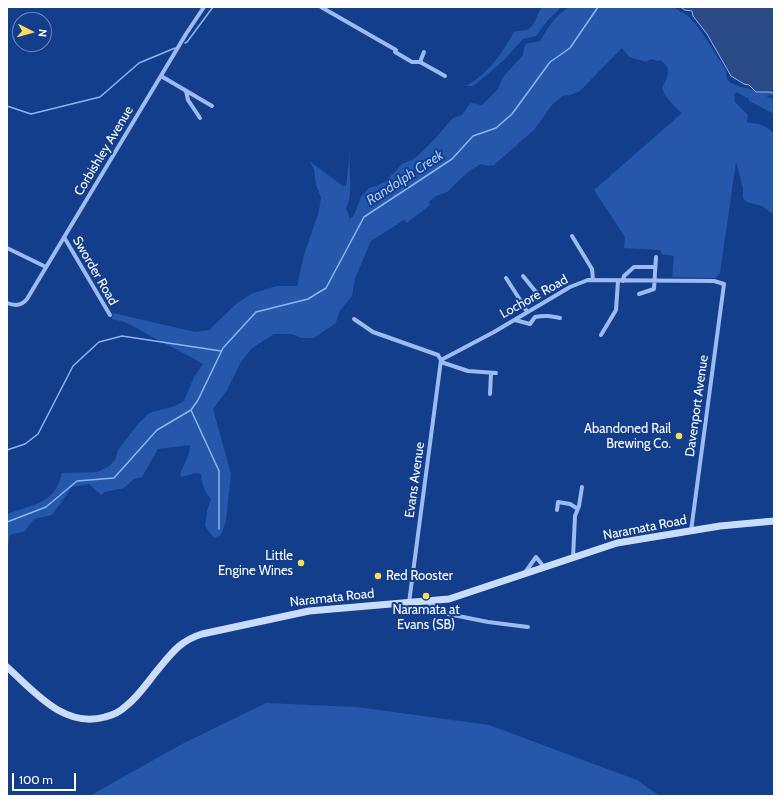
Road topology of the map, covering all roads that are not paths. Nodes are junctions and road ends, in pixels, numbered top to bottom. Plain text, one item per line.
1 (204, 7) edge
2 (321, 7) edge
3 (424, 52) dead end
4 (420, 62) junction
5 (161, 76) junction
6 (445, 76) dead end
7 (186, 91) junction
8 (212, 106) dead end
9 (200, 118) dead end
10 (572, 236) dead end
11 (64, 237) junction
12 (7, 248) edge
13 (656, 257) dead end
14 (46, 267) junction
15 (655, 267) junction
16 (523, 276) dead end
17 (506, 278) dead end
18 (592, 280) junction
19 (620, 281) junction
20 (655, 281) junction
21 (724, 284) joint
22 (639, 294) dead end
23 (7, 303) edge
24 (524, 306) junction
25 (527, 312) junction
26 (110, 315) dead end
27 (560, 318) dead end
28 (354, 319) dead end
29 (514, 320) junction
30 (601, 335) dead end
31 (441, 361) junction
32 (490, 394) dead end
33 (582, 487) dead end
34 (578, 509) junction
35 (557, 510) dead end
36 (774, 521) edge
37 (691, 531) junction
38 (573, 558) junction
39 (544, 567) junction
40 (524, 574) junction
41 (426, 602) junction
42 (408, 603) junction
43 (528, 627) dead end
44 (7, 667) edge

1 - 5 street, Corbishley Avenue
2 - 4 street
3 - 4 street
4 - 6 street
5 - 7 street
5 - 11 street, Corbishley Avenue
7 - 8 street
7 - 9 street
10 - 18 street
11 - 14 street, Corbishley Avenue
11 - 26 street, Sworder Road
12 - 14 street
13 - 15 street
14 - 23 street, Corbishley Avenue
15 - 19 street
15 - 20 street
16 - 24 street
17 - 24 street
18 - 19 street, Lochore Road
18 - 25 street, Lochore Road
19 - 20 street, Lochore Road
19 - 30 street
20 - 21 street, Lochore Road
20 - 22 street
21 - 37 street, Davenport Avenue
24 - 25 street
25 - 29 street, Lochore Road
27 - 29 street
28 - 31 street
29 - 31 street, Lochore Road
31 - 32 street
31 - 42 street, Evans Avenue
33 - 34 street
34 - 35 street
34 - 38 street
36 - 37 main road, Naramata Road
37 - 38 main road, Naramata Road
38 - 39 main road, Naramata Road
39 - 40 main road, Naramata Road
39 - 40 street
40 - 41 main road, Naramata Road
41 - 42 main road, Naramata Road
41 - 43 street
42 - 44 main road, Naramata Road

